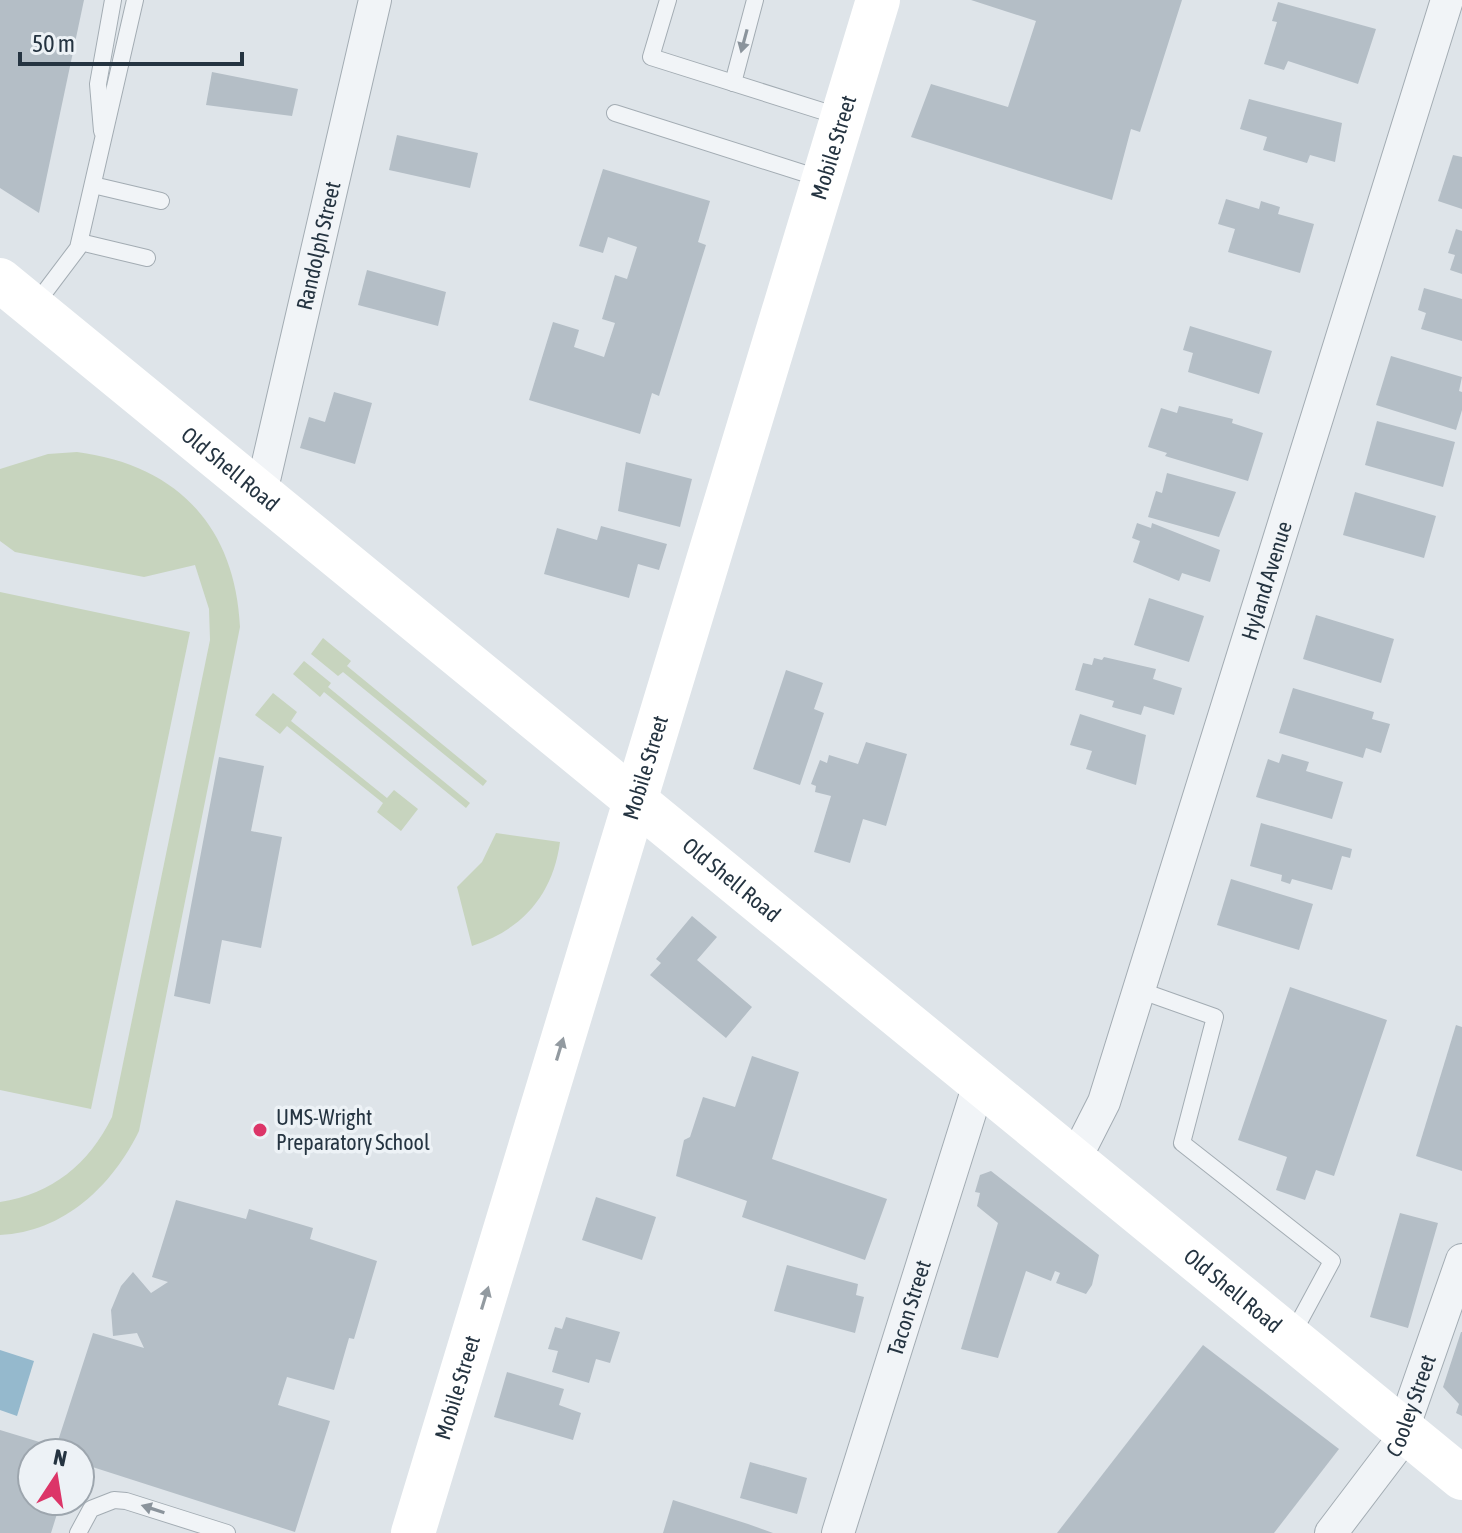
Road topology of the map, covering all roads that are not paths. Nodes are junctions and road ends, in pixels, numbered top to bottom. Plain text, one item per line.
1 (113, 0) edge
2 (135, 0) edge
3 (375, 0) edge
4 (668, 0) edge
5 (755, 0) edge
6 (878, 0) edge
7 (1447, 0) edge
8 (733, 83) junction
9 (615, 113) dead end
10 (842, 117) junction
11 (102, 131) junction
12 (823, 180) junction
13 (93, 185) junction
14 (161, 201) dead end
15 (80, 242) junction
16 (147, 258) dead end
17 (0, 280) edge
18 (34, 307) junction
19 (261, 493) junction
20 (635, 802) junction
21 (1139, 990) junction
22 (980, 1081) junction
23 (1075, 1159) junction
24 (1462, 1260) edge
25 (1291, 1337) junction
26 (1405, 1431) junction
27 (1462, 1478) edge
28 (78, 1533) edge
29 (227, 1533) edge
30 (413, 1533) edge
31 (838, 1533) edge
32 (1331, 1533) edge

1 - 11 lane
2 - 11 lane
3 - 19 street, Randolph Street
4 - 8 lane
5 -> 8 lane
6 - 10 street, Mobile Street
7 - 21 street, Hyland Avenue
8 - 10 lane
9 - 12 lane
10 - 12 street, Mobile Street
11 - 13 lane
12 - 20 street, Mobile Street
13 - 14 lane
13 - 15 lane
15 - 16 lane
15 - 18 lane
17 - 18 street, Old Shell Road
18 - 19 street, Old Shell Road
19 - 20 street, Old Shell Road
20 - 22 street, Old Shell Road
30 -> 20 street, Mobile Street
21 - 23 street, Hyland Avenue
21 - 25 lane
22 - 23 street, Old Shell Road
22 - 31 street, Tacon Street
23 - 25 street, Old Shell Road
24 - 26 street, Cooley Street
25 - 26 street, Old Shell Road
26 - 27 street, Old Shell Road
26 - 32 street, Cooley Street
29 -> 28 lane

